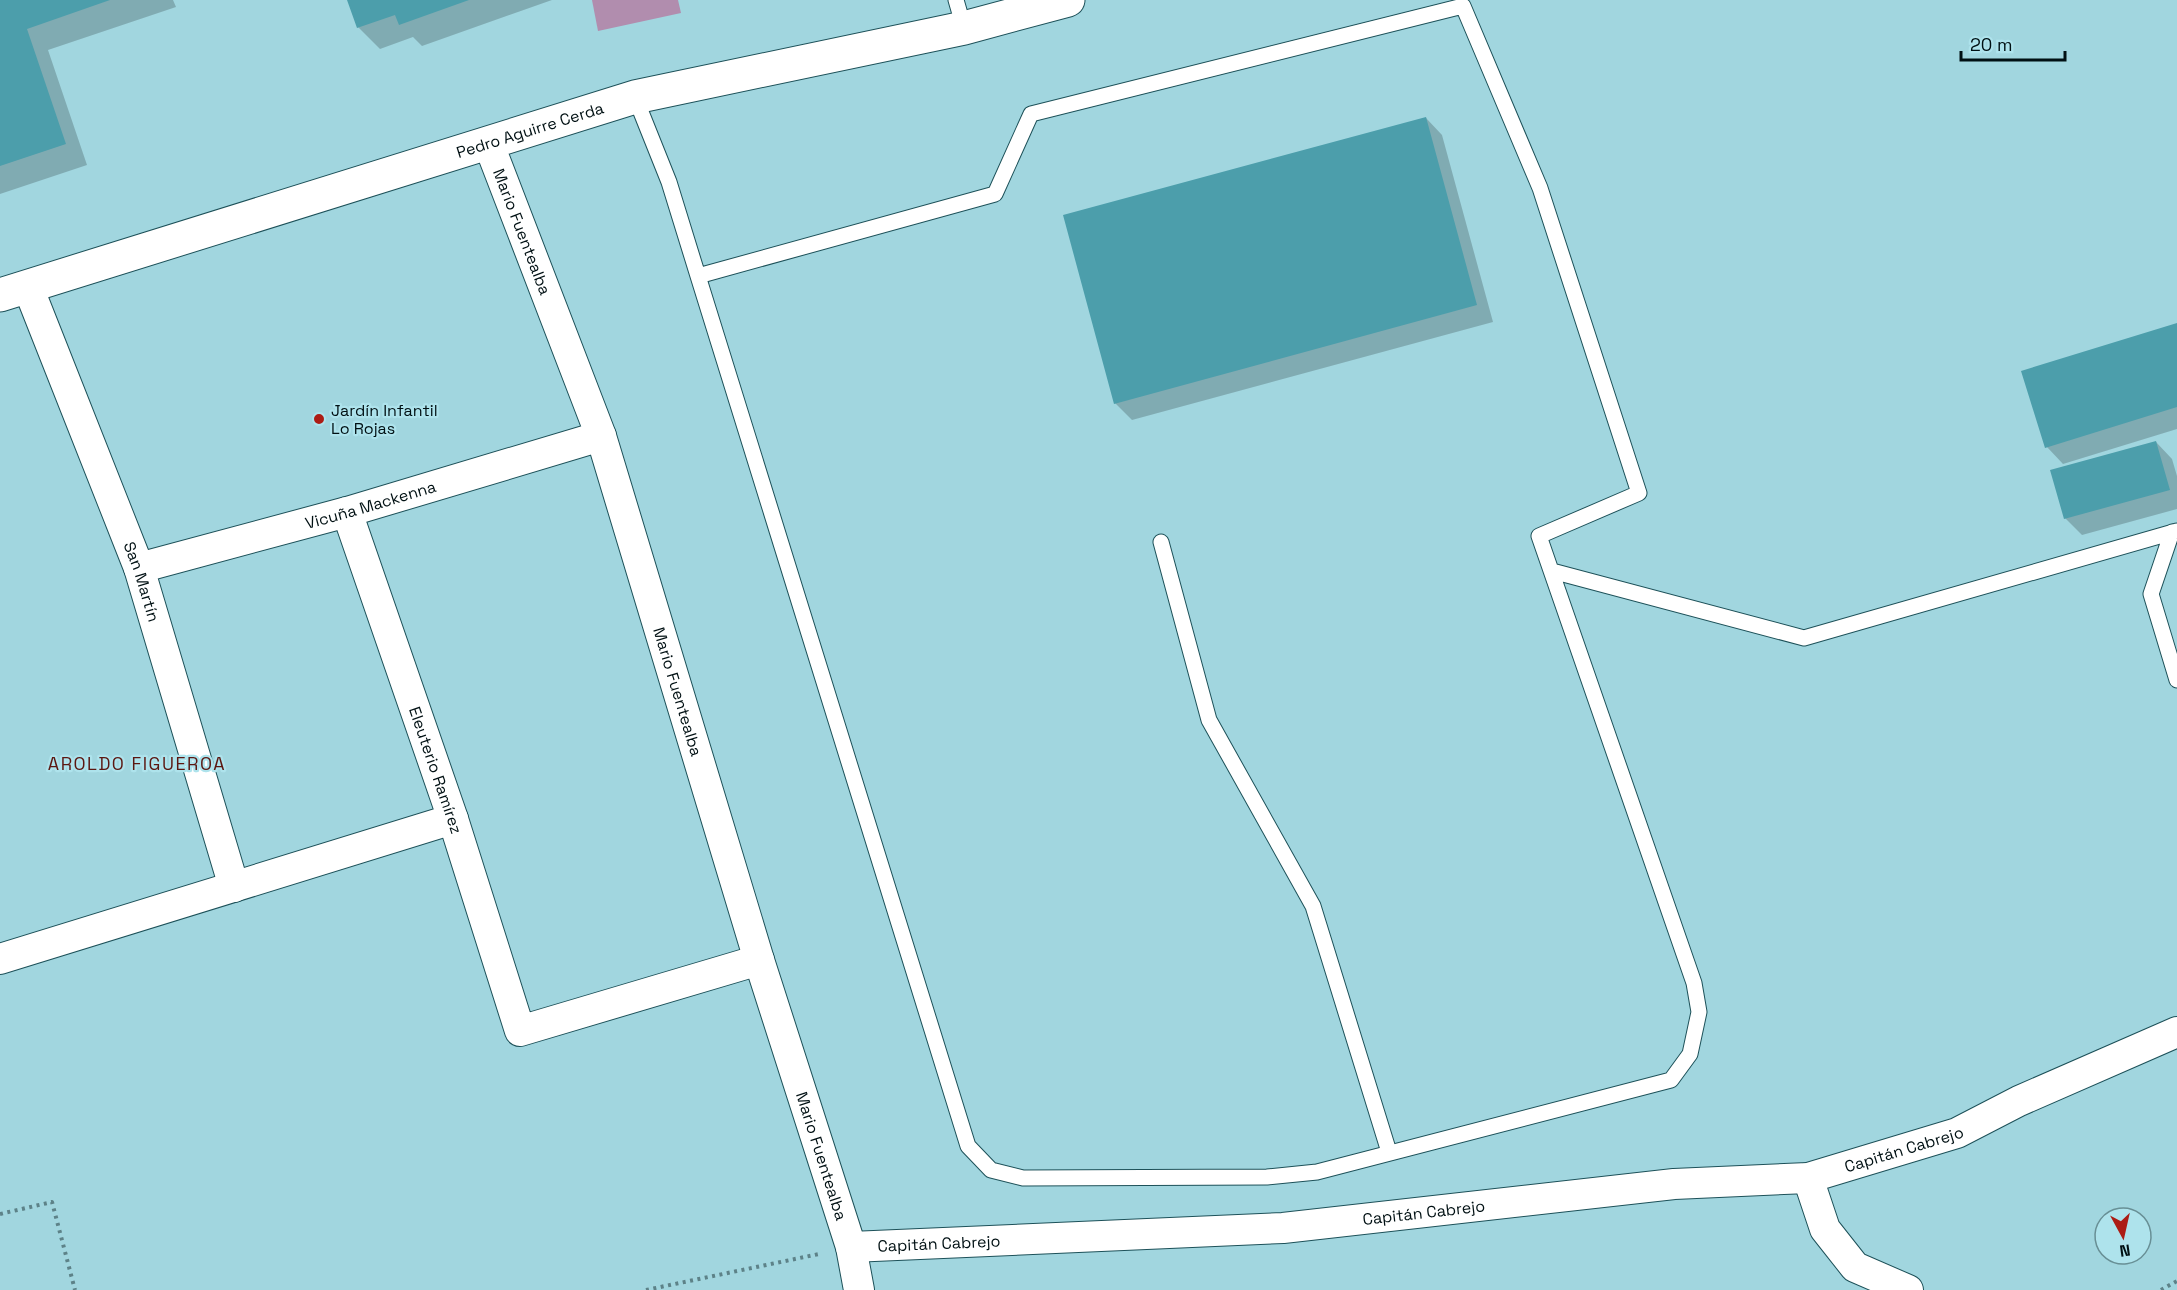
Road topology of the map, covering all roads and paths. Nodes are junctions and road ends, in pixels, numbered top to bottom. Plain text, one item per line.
1 (1068, 0) edge
2 (960, 14) edge
3 (635, 97) junction
4 (489, 142) junction
5 (698, 276) junction
6 (14, 291) edge
7 (601, 436) junction
8 (347, 512) junction
9 (2175, 532) edge
10 (1161, 542) dead end
11 (139, 568) junction
12 (1552, 571) junction
13 (2177, 680) edge
14 (453, 819) junction
15 (234, 887) junction
16 (2, 953) edge
17 (759, 960) junction
18 (2177, 1032) edge
19 (1389, 1152) junction
20 (1808, 1178) junction
21 (0, 1214) edge
22 (851, 1247) junction
23 (2177, 1281) edge
24 (75, 1290) edge
25 (646, 1290) edge
26 (860, 1290) edge
27 (1908, 1290) edge
28 (2161, 1290) edge

1 - 2 street, Pedro Aguirre Cerda
2 - 3 street, Pedro Aguirre Cerda
3 - 4 street, Pedro Aguirre Cerda
3 - 5 lane
4 - 6 street, Pedro Aguirre Cerda
4 - 7 street, Mario Fuentealba
5 - 12 lane
5 - 19 lane
6 - 11 street, San Martín
7 - 8 street, Vicuña Mackenna
7 - 17 street, Mario Fuentealba
8 - 11 street, Vicuña Mackenna
8 - 14 street, Eleuterio Ramírez
9 - 12 lane
9 - 13 lane
10 - 19 lane
11 - 15 street, San Martín
12 - 19 lane
14 - 15 street
14 - 17 street, Eleuterio Ramírez
15 - 16 street
17 - 22 street, Mario Fuentealba
18 - 20 street, Capitán Cabrejo
20 - 22 street, Capitán Cabrejo
20 - 27 street
21 - 24 path
22 - 25 path
22 - 26 street, Mario Fuentealba
23 - 28 path

